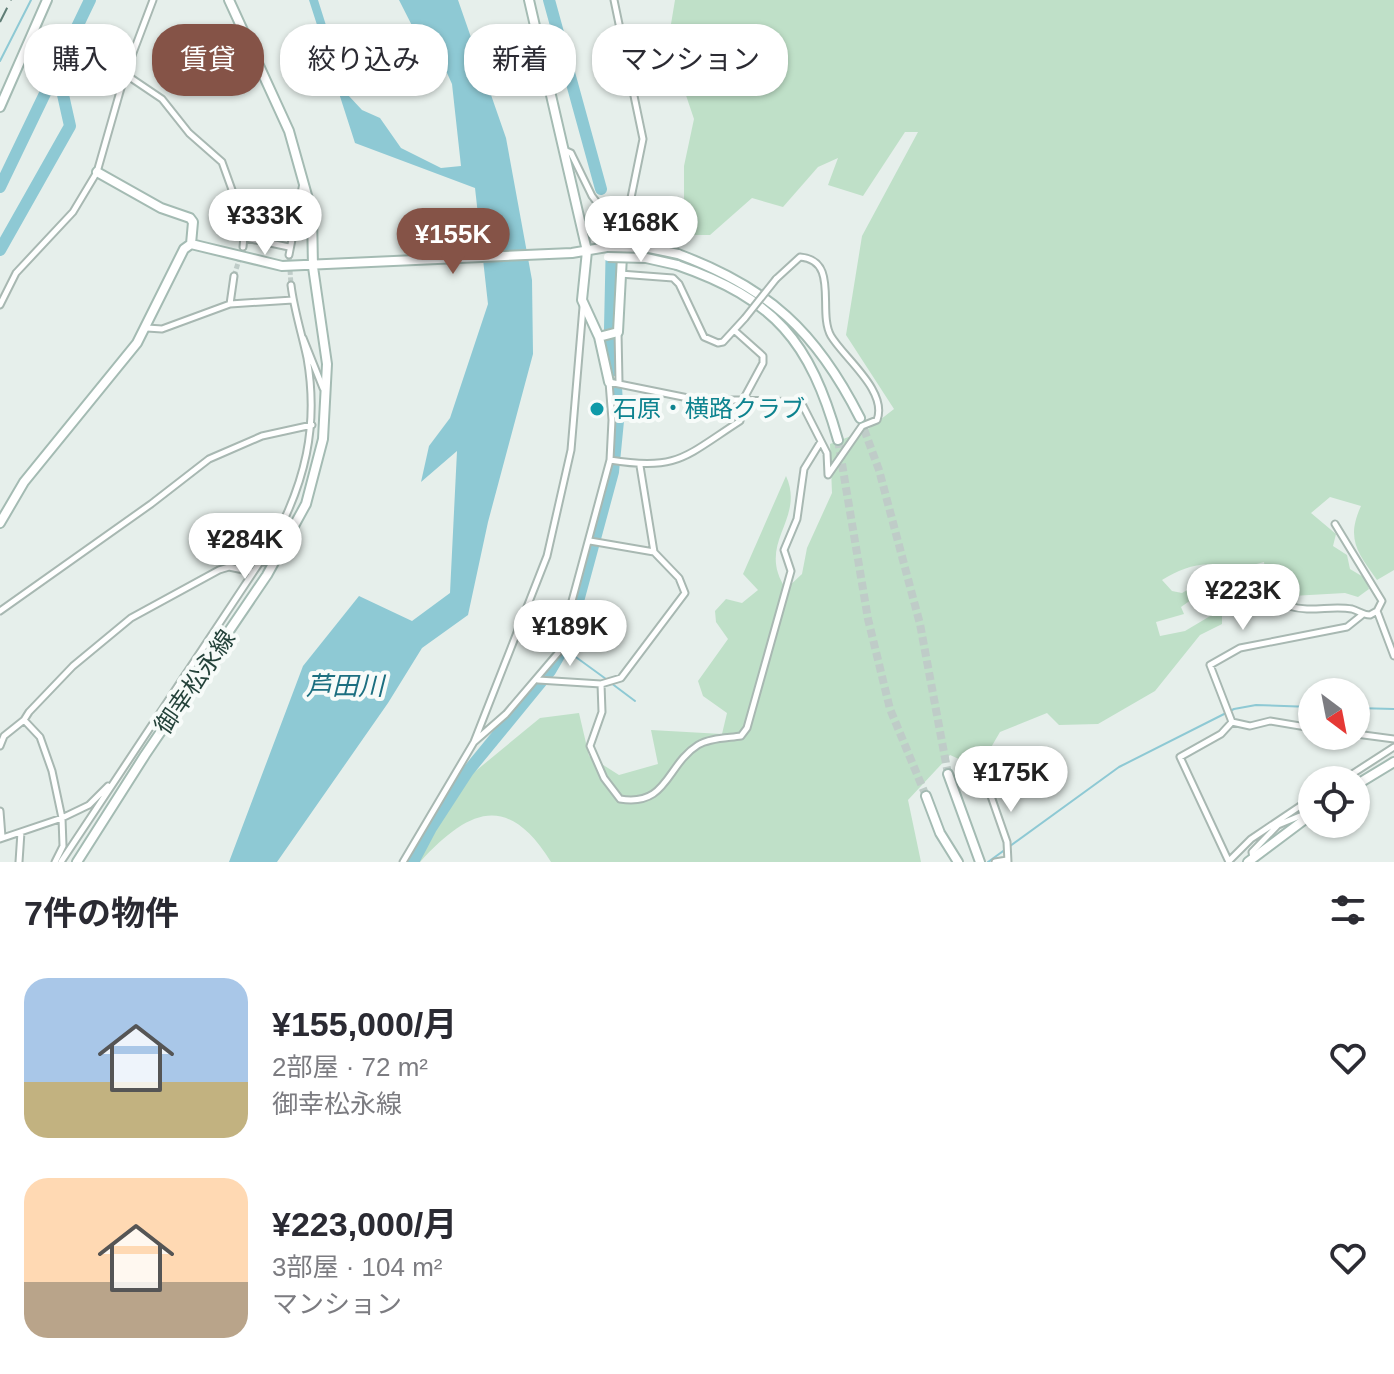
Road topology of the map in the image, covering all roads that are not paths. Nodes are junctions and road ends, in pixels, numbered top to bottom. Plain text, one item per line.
1 (47, 0) edge
2 (153, 0) edge
3 (229, 0) edge
4 (529, 0) edge
5 (614, 0) edge
6 (37, 24) edge
7 (136, 43) edge
8 (24, 53) edge
9 (136, 82) edge
10 (118, 96) edge
11 (0, 107) edge
12 (564, 150) junction
13 (97, 172) junction
14 (305, 181) junction
15 (623, 237) junction
16 (246, 238) junction
17 (191, 244) junction
18 (243, 247) tunnel mouth
19 (289, 247) junction
20 (587, 251) junction
21 (607, 252) junction
22 (289, 255) tunnel mouth
23 (313, 267) junction
24 (619, 274) junction
25 (234, 276) tunnel mouth
26 (291, 285) tunnel mouth
27 (293, 300) junction
28 (230, 304) junction
29 (0, 305) edge
30 (584, 306) junction
31 (147, 328) junction
32 (734, 330) junction
33 (618, 332) junction
34 (301, 334) junction
35 (599, 337) junction
36 (609, 382) junction
37 (619, 382) junction
38 (743, 400) junction
39 (327, 405) junction
40 (860, 418) tunnel mouth
41 (312, 425) junction
42 (838, 440) tunnel mouth
43 (820, 443) junction
44 (613, 461) junction
45 (640, 466) junction
46 (0, 523) edge
47 (1335, 524) dead end
48 (293, 531) junction
49 (590, 541) junction
50 (654, 552) junction
51 (255, 570) junction
52 (1232, 590) dead end
53 (0, 611) edge
54 (1377, 611) junction
55 (1362, 615) junction
56 (1394, 656) edge
57 (538, 680) junction
58 (606, 683) junction
59 (24, 720) junction
60 (1230, 720) junction
61 (1298, 726) edge
62 (1370, 736) edge
63 (1394, 739) edge
64 (474, 742) junction
65 (0, 746) edge
66 (1394, 747) edge
67 (1394, 762) edge
68 (1365, 766) edge
69 (948, 774) tunnel mouth
70 (984, 776) dead end
71 (1370, 777) edge
72 (109, 785) junction
73 (926, 796) tunnel mouth
74 (1298, 808) edge
75 (0, 811) edge
76 (1298, 817) edge
77 (62, 818) junction
78 (1298, 823) edge
79 (1276, 824) junction
80 (21, 832) junction
81 (1, 838) edge
82 (1251, 860) edge
83 (980, 861) edge
84 (1008, 861) edge
85 (19, 862) edge
86 (58, 862) edge
87 (77, 862) edge
88 (403, 862) edge
89 (958, 862) edge
90 (995, 862) edge
91 (1229, 862) edge

1 - 6 main road
2 - 7 street
3 - 14 main road, 御幸松永線
4 - 12 main road
5 - 15 street
8 - 11 main road
9 - 16 street
10 - 13 street
12 - 15 street
12 - 20 main road
13 - 17 main road
13 - 29 street
14 - 19 street
14 - 23 main road, 御幸松永線
15 - 24 main road
16 - 18 street
16 - 19 street
17 - 23 main road
17 - 31 main road
19 - 22 street
20 - 21 main road
20 - 23 main road
20 - 30 main road
21 - 40 main road, bridge
21 - 42 main road, bridge
23 - 39 main road, 御幸松永線
24 - 32 street
24 - 33 main road
25 - 28 street
26 - 27 street
27 - 28 street
27 - 34 street
28 - 31 street
30 - 35 main road
30 - 64 street
31 - 46 main road
32 - 38 street
32 - 43 street, bridge
33 - 35 main road
33 - 37 street
34 - 39 street
34 - 41 street
35 - 36 main road
36 - 37 street
36 - 44 street
37 - 38 street
38 - 43 street
38 - 45 street
39 - 48 main road, 御幸松永線
41 - 51 street
41 - 53 street
43 - 58 street
44 - 45 street
44 - 49 street
45 - 50 street
47 - 54 street
48 - 51 street
48 - 87 main road, 御幸松永線
49 - 50 street
49 - 57 street
50 - 58 street
51 - 59 street
51 - 72 street
52 - 55 street
54 - 55 street
54 - 56 street
55 - 60 street
57 - 58 street
57 - 64 street
59 - 65 street
59 - 77 street
60 - 61 street
60 - 91 street
62 - 63 street
64 - 88 street
66 - 68 street
67 - 71 main road
69 - 83 main road
70 - 84 street
72 - 77 street
72 - 86 street
73 - 89 main road
74 - 79 street
75 - 81 street
76 - 79 street
77 - 80 street
77 - 86 street
78 - 82 main road
79 - 82 street
79 - 91 street
80 - 81 street
80 - 85 street
84 - 90 street

